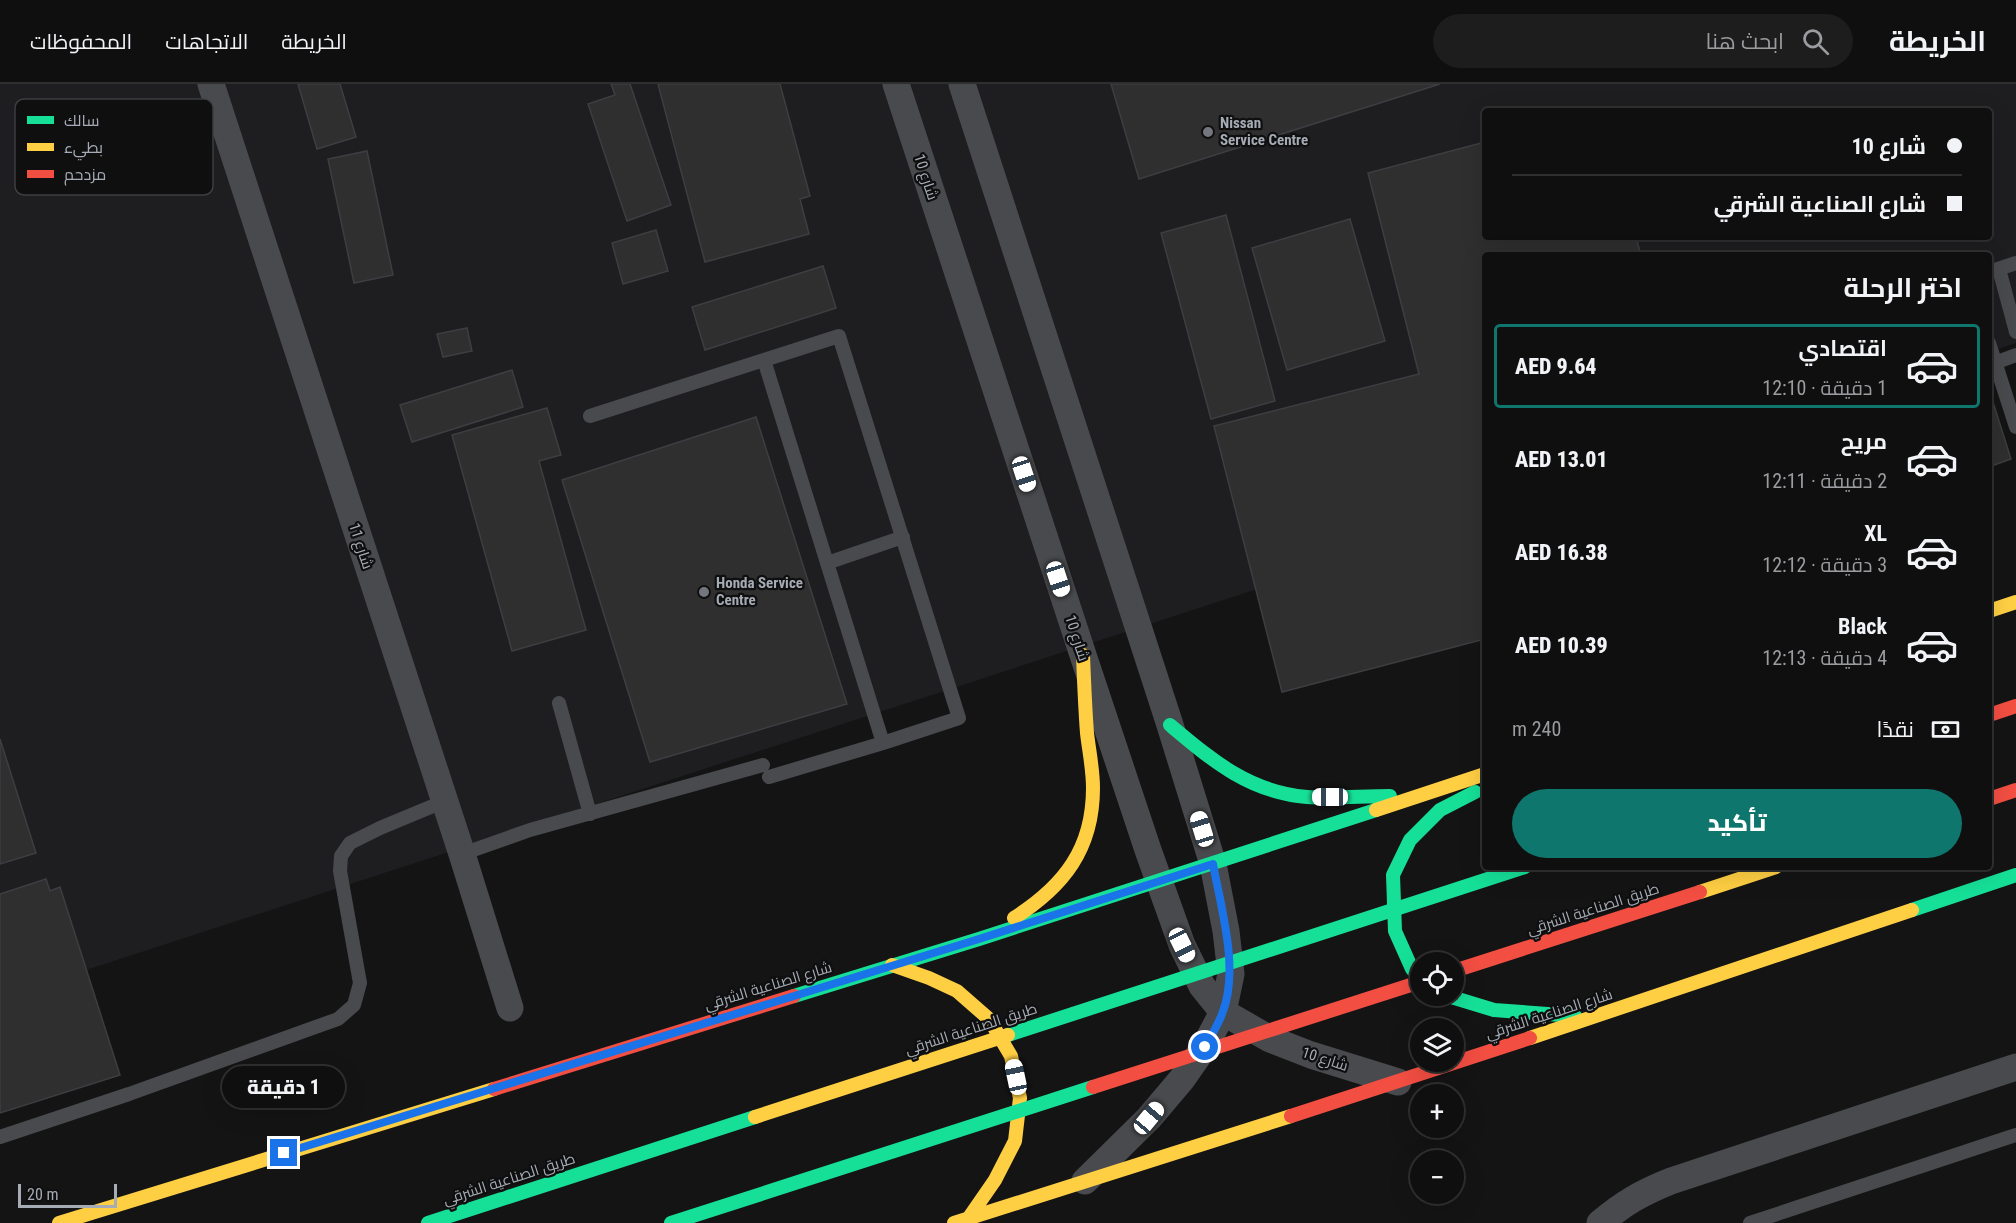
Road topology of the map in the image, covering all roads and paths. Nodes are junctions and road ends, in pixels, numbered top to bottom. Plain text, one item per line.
1 (211, 84) edge
2 (896, 84) edge
3 (962, 84) edge
4 (2016, 263) edge
5 (1994, 270) edge
6 (2016, 332) edge
7 (2016, 355) edge
8 (764, 360) junction
9 (1992, 364) edge
10 (590, 416) dead end
11 (2016, 427) edge
12 (903, 537) junction
13 (827, 562) junction
14 (2016, 603) edge
15 (1992, 610) edge
16 (1083, 655) junction
17 (559, 703) dead end
18 (2016, 706) edge
19 (1992, 714) edge
20 (1170, 725) junction
21 (883, 743) junction
22 (1482, 775) edge
23 (1482, 789) edge
24 (2016, 790) edge
25 (1416, 797) junction
26 (1992, 798) edge
27 (445, 801) junction
28 (590, 814) junction
29 (462, 854) junction
30 (1213, 864) junction
31 (1516, 870) edge
32 (1767, 870) edge
33 (2016, 875) edge
34 (1159, 881) junction
35 (979, 939) junction
36 (1410, 963) edge
37 (892, 965) junction
38 (1464, 968) edge
39 (1410, 985) edge
40 (1464, 1004) edge
41 (510, 1008) dead end
42 (1223, 1012) junction
43 (1593, 1017) junction
44 (2016, 1066) edge
45 (1398, 1082) junction
46 (2016, 1135) edge
47 (0, 1137) edge
48 (1085, 1181) junction
49 (961, 1221) edge
50 (59, 1223) edge
51 (428, 1223) edge
52 (671, 1223) edge
53 (1600, 1223) edge
54 (1750, 1223) edge

1 - 27 street, شارع 11
2 - 16 street, شارع 10
3 - 20 street
4 - 5 lane
5 - 6 lane
7 - 9 lane
8 - 10 lane
8 - 12 lane
8 - 13 lane
9 - 11 lane
12 - 13 lane
12 - 21 lane
13 - 21 lane
14 - 15 main road
16 - 34 street, شارع 10
16 - 35 main road
17 - 28 lane
18 - 19 main road
20 - 25 main road
20 - 30 street
21 - 28 lane
22 - 25 main road, شارع الصناعية الشرقي
23 - 36 main road
24 - 26 main road
25 - 30 main road, شارع الصناعية الشرقي
27 - 29 street, شارع 11
27 - 47 lane
28 - 29 lane
29 - 41 street, شارع 11
30 - 34 main road, شارع الصناعية الشرقي
30 - 42 street
31 - 51 main road, طريق الصناعية الشرقي, bridge
32 - 38 main road, طريق الصناعية الشرقي
33 - 43 main road, شارع الصناعية الشرقي
34 - 35 main road, شارع الصناعية الشرقي
34 - 42 street, شارع 10
35 - 37 main road, شارع الصناعية الشرقي
37 - 49 main road
37 - 50 main road, شارع الصناعية الشرقي
39 - 52 main road, bridge
40 - 43 main road
42 - 45 street, شارع 10
42 - 48 street
43 - 45 main road, شارع الصناعية الشرقي
44 - 53 street
45 - 48 main road, شارع الصناعية الشرقي
46 - 54 lane
48 - 49 main road, شارع الصناعية الشرقي

